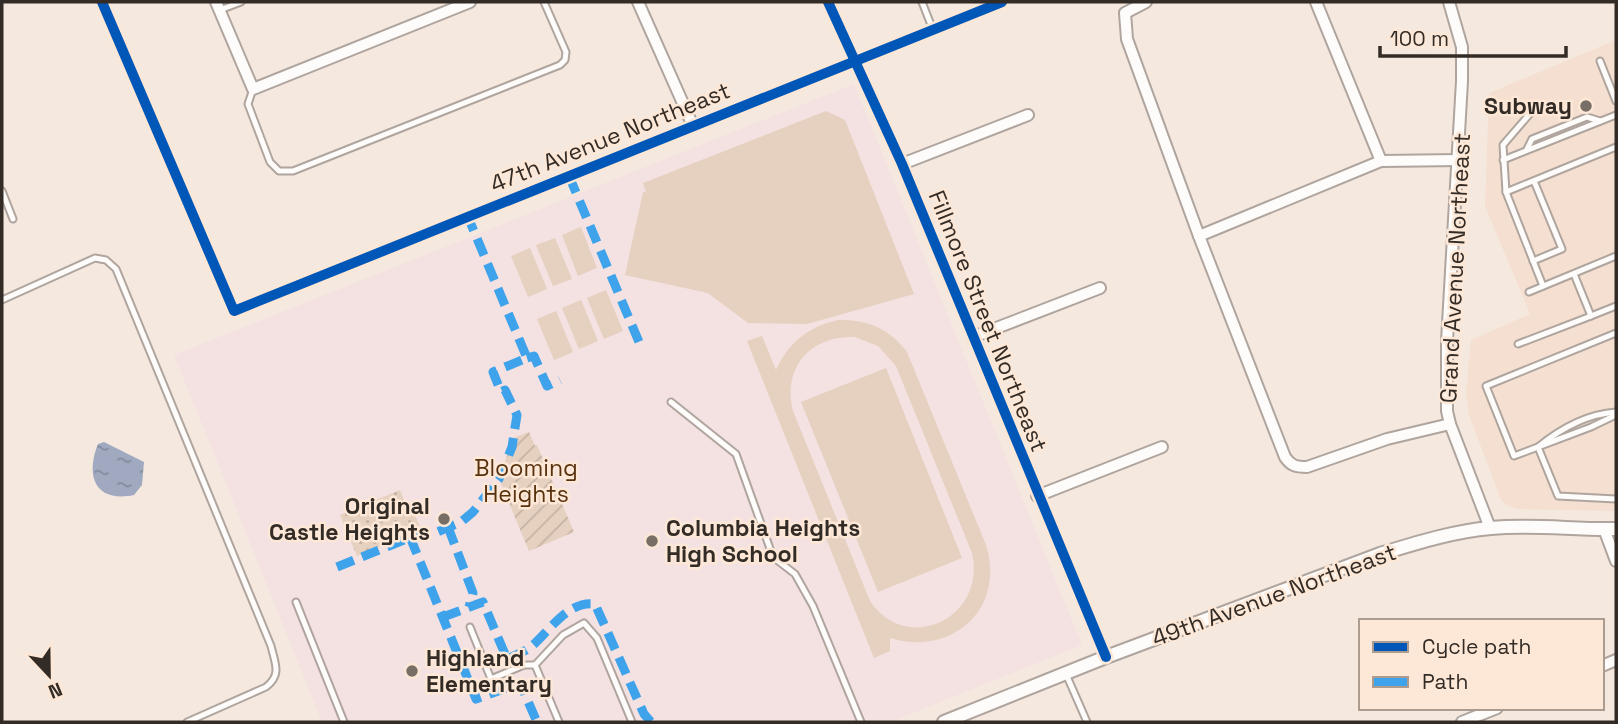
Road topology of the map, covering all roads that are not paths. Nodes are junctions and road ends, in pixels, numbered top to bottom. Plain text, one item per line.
1 (102, 2) edge
2 (241, 2) edge
3 (470, 2) edge
4 (544, 2) edge
5 (638, 2) edge
6 (828, 2) edge
7 (922, 2) edge
8 (1002, 2) edge
9 (1146, 2) edge
10 (1317, 2) edge
11 (1449, 2) edge
12 (218, 6) edge
13 (933, 30) junction
14 (854, 61) junction
15 (1600, 61) dead end
16 (253, 89) junction
17 (1616, 101) edge
18 (1534, 110) dead end
19 (1028, 115) dead end
20 (1616, 115) edge
21 (693, 126) junction
22 (1616, 147) edge
23 (1460, 160) junction
24 (1503, 160) junction
25 (1381, 161) junction
26 (902, 164) junction
27 (1534, 181) junction
28 (2, 191) edge
29 (1506, 192) junction
30 (13, 219) dead end
31 (1199, 236) junction
32 (1616, 256) edge
33 (1533, 261) junction
34 (1574, 274) junction
35 (1543, 286) junction
36 (1100, 288) dead end
37 (1529, 292) dead end
38 (2, 300) edge
39 (1616, 306) edge
40 (1591, 316) junction
41 (1616, 333) edge
42 (973, 337) junction
43 (1518, 344) dead end
44 (671, 402) dead end
45 (1616, 414) edge
46 (1450, 424) junction
47 (1162, 447) dead end
48 (1538, 447) junction
49 (1037, 496) junction
50 (1616, 499) edge
51 (1490, 528) junction
52 (1610, 529) edge
53 (1616, 561) edge
54 (296, 603) dead end
55 (470, 627) dead end
56 (1106, 657) junction
57 (534, 665) junction
58 (1066, 673) junction
59 (1492, 710) edge
60 (187, 722) edge
61 (344, 722) edge
62 (559, 722) edge
63 (632, 722) edge
64 (861, 722) edge
65 (944, 722) edge
66 (1087, 722) edge
67 (1462, 722) edge

1 - 21 street, 47th Avenue Northeast
2 - 12 lane
3 - 16 street
4 - 16 lane
5 - 21 street
6 - 14 street, Fillmore Street Northeast
7 - 13 lane
8 - 13 street, 47th Avenue Northeast
9 - 31 street
10 - 25 street
11 - 23 street, Grand Avenue Northeast
12 - 16 street
13 - 14 street, 47th Avenue Northeast
14 - 21 street, 47th Avenue Northeast
14 - 26 street, Fillmore Street Northeast
15 - 17 lane
18 - 24 lane
19 - 26 street
20 - 24 lane
22 - 27 lane
23 - 25 street
23 - 46 street, Grand Avenue Northeast
24 - 29 lane
25 - 31 street
26 - 42 street, Fillmore Street Northeast
27 - 29 lane
27 - 33 lane
28 - 30 lane
29 - 33 lane
31 - 46 street
32 - 34 lane
33 - 35 lane
34 - 35 lane
34 - 40 lane
35 - 37 lane
36 - 42 street
38 - 60 lane
39 - 40 lane
40 - 43 lane
41 - 48 lane
42 - 49 street, Fillmore Street Northeast
44 - 64 lane
45 - 48 lane
46 - 51 street, Grand Avenue Northeast
47 - 49 street
48 - 50 lane
49 - 56 street, Fillmore Street Northeast
51 - 52 street, 49th Avenue Northeast
51 - 56 street, 49th Avenue Northeast
52 - 53 street
54 - 61 lane
55 - 57 lane
56 - 58 street, 49th Avenue Northeast
57 - 62 lane
57 - 63 lane
58 - 65 street, 49th Avenue Northeast
58 - 66 lane
59 - 67 street

